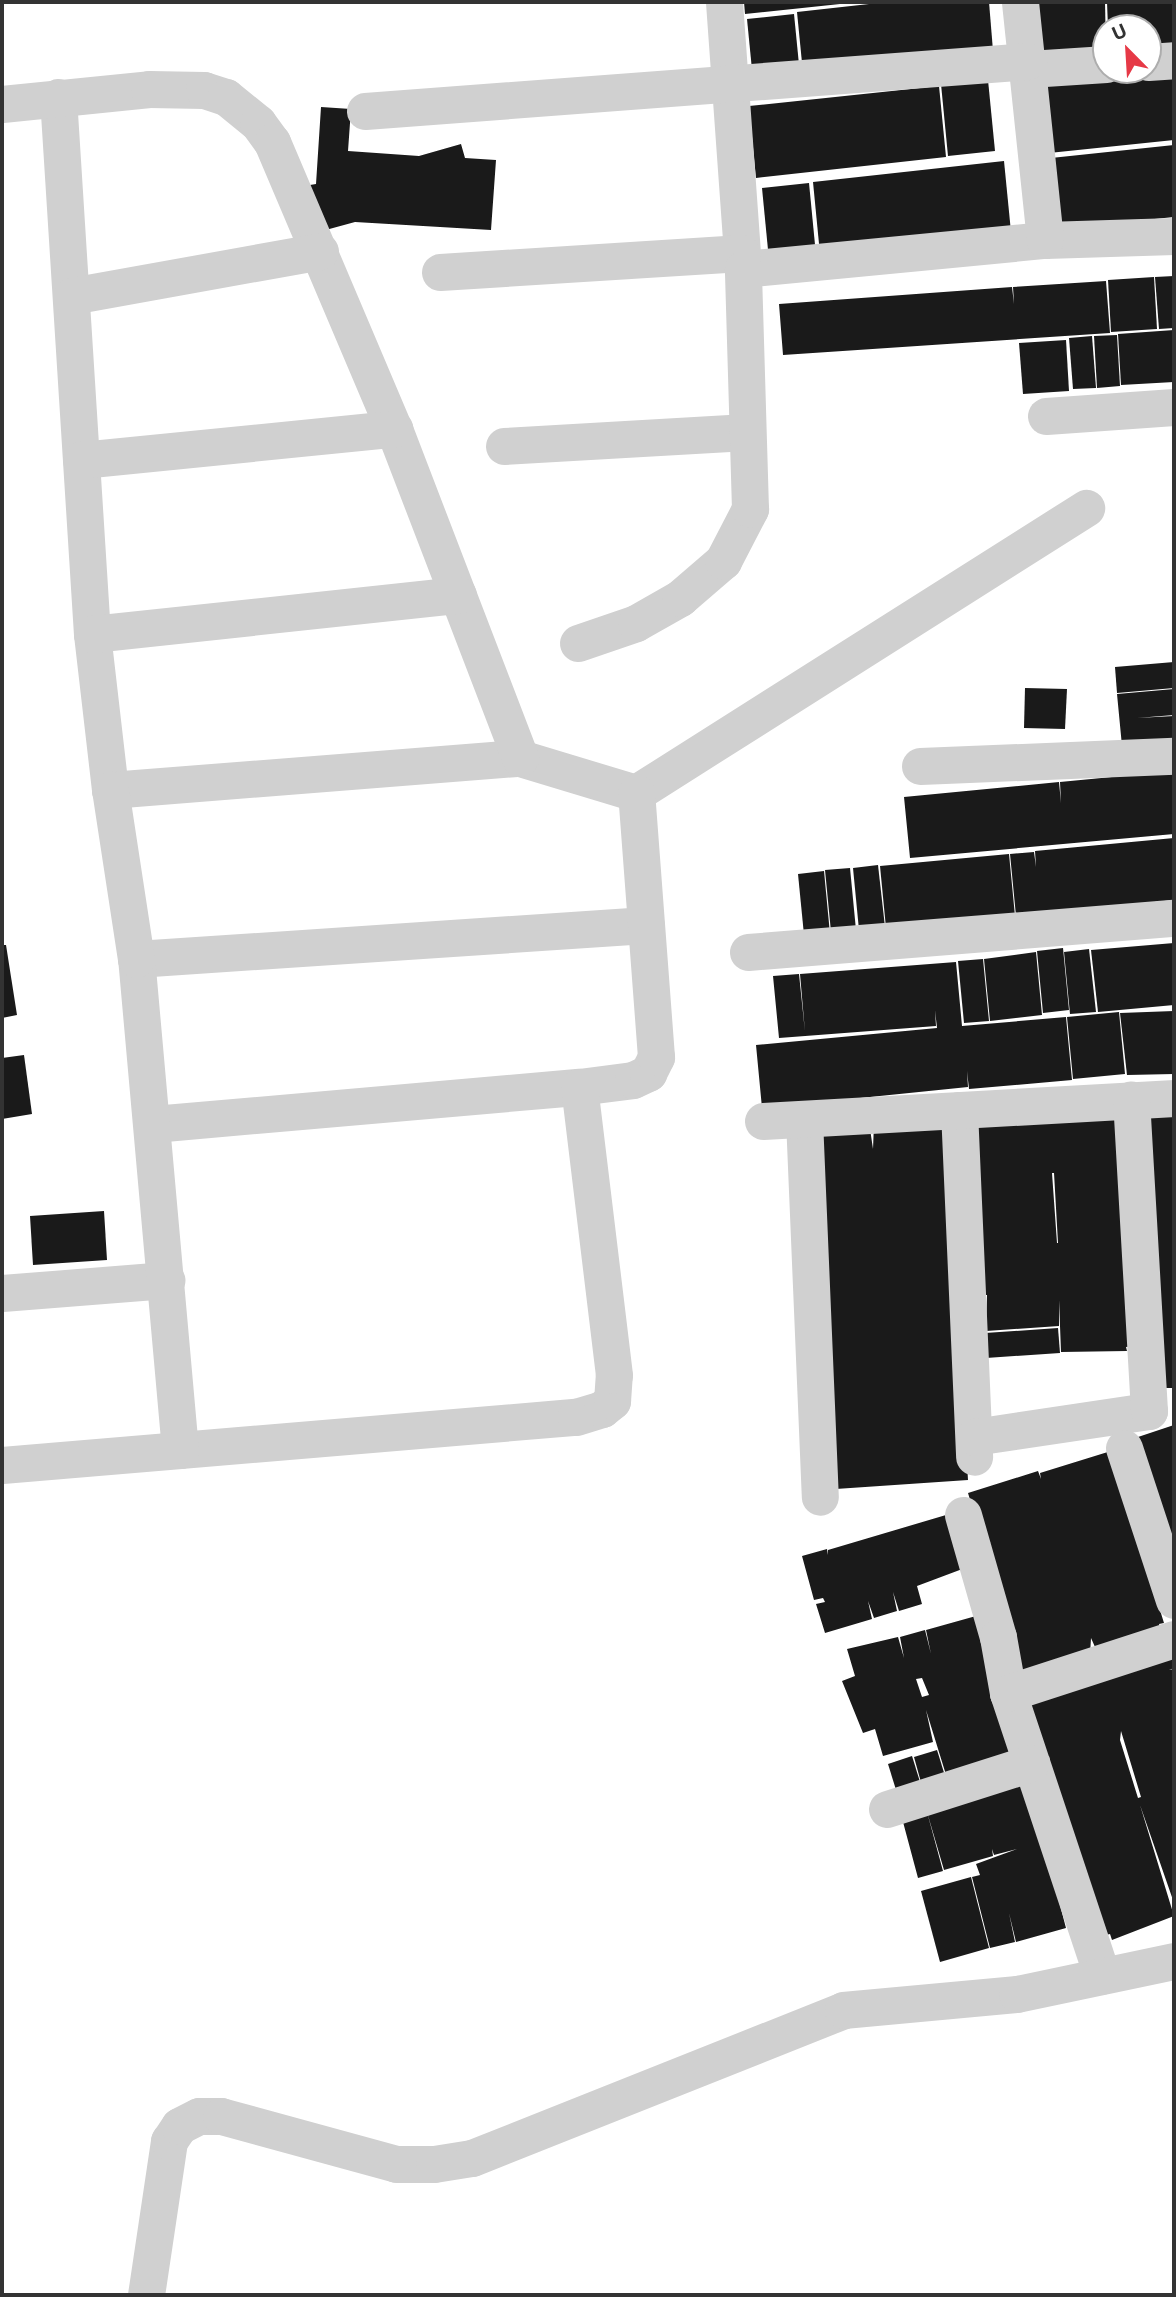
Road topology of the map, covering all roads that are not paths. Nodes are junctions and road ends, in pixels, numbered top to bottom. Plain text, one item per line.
1 (724, 2) edge
2 (1020, 2) edge
3 (1092, 64) edge
4 (1029, 65) junction
5 (729, 83) junction
6 (58, 97) junction
7 (2, 104) edge
8 (365, 111) dead end
9 (1174, 236) edge
10 (1045, 240) junction
11 (320, 251) junction
12 (742, 261) junction
13 (440, 272) dead end
14 (71, 296) junction
15 (1174, 407) edge
16 (1046, 416) dead end
17 (394, 429) junction
18 (747, 432) junction
19 (504, 446) dead end
20 (81, 460) junction
21 (1086, 508) dead end
22 (458, 595) junction
23 (92, 634) junction
24 (578, 643) dead end
25 (1174, 756) edge
26 (520, 758) junction
27 (920, 766) dead end
28 (110, 790) junction
29 (635, 793) junction
30 (1174, 918) edge
31 (646, 925) junction
32 (748, 952) dead end
33 (136, 959) junction
34 (579, 1087) junction
35 (1174, 1098) edge
36 (1132, 1100) junction
37 (959, 1110) junction
38 (804, 1119) junction
39 (763, 1121) dead end
40 (153, 1124) junction
41 (166, 1280) junction
42 (2, 1293) edge
43 (1124, 1448) dead end
44 (180, 1450) junction
45 (2, 1465) edge
46 (820, 1497) dead end
47 (963, 1515) dead end
48 (1174, 1600) edge
49 (1174, 1639) edge
50 (1008, 1693) junction
51 (1031, 1763) junction
52 (887, 1809) dead end
53 (1174, 1961) edge
54 (1102, 1976) junction
55 (146, 2295) edge

1 - 5 street
2 - 4 street
3 - 4 street
4 - 5 street
4 - 10 street
5 - 8 street
5 - 12 street
6 - 7 street
6 - 11 street
6 - 14 street
9 - 10 street
10 - 12 street
11 - 14 street
11 - 17 street
12 - 13 street
12 - 18 street
14 - 20 street
15 - 16 street
17 - 20 street
17 - 22 street
18 - 19 street
18 - 24 street
20 - 23 street
21 - 29 street
22 - 23 street
22 - 26 street
23 - 28 street
25 - 27 street
26 - 28 street
26 - 29 street
28 - 33 street
29 - 31 street
30 - 32 street
31 - 33 street
31 - 34 street
33 - 40 street
34 - 40 street
34 - 44 street
35 - 36 street
36 - 37 street
36 - 37 street
37 - 38 street
38 - 39 street
38 - 46 street
40 - 41 street
41 - 42 street
41 - 44 street
43 - 48 street
44 - 45 street
47 - 50 street
49 - 50 street
50 - 51 street
51 - 52 street
51 - 54 street
53 - 54 street
54 - 55 street

